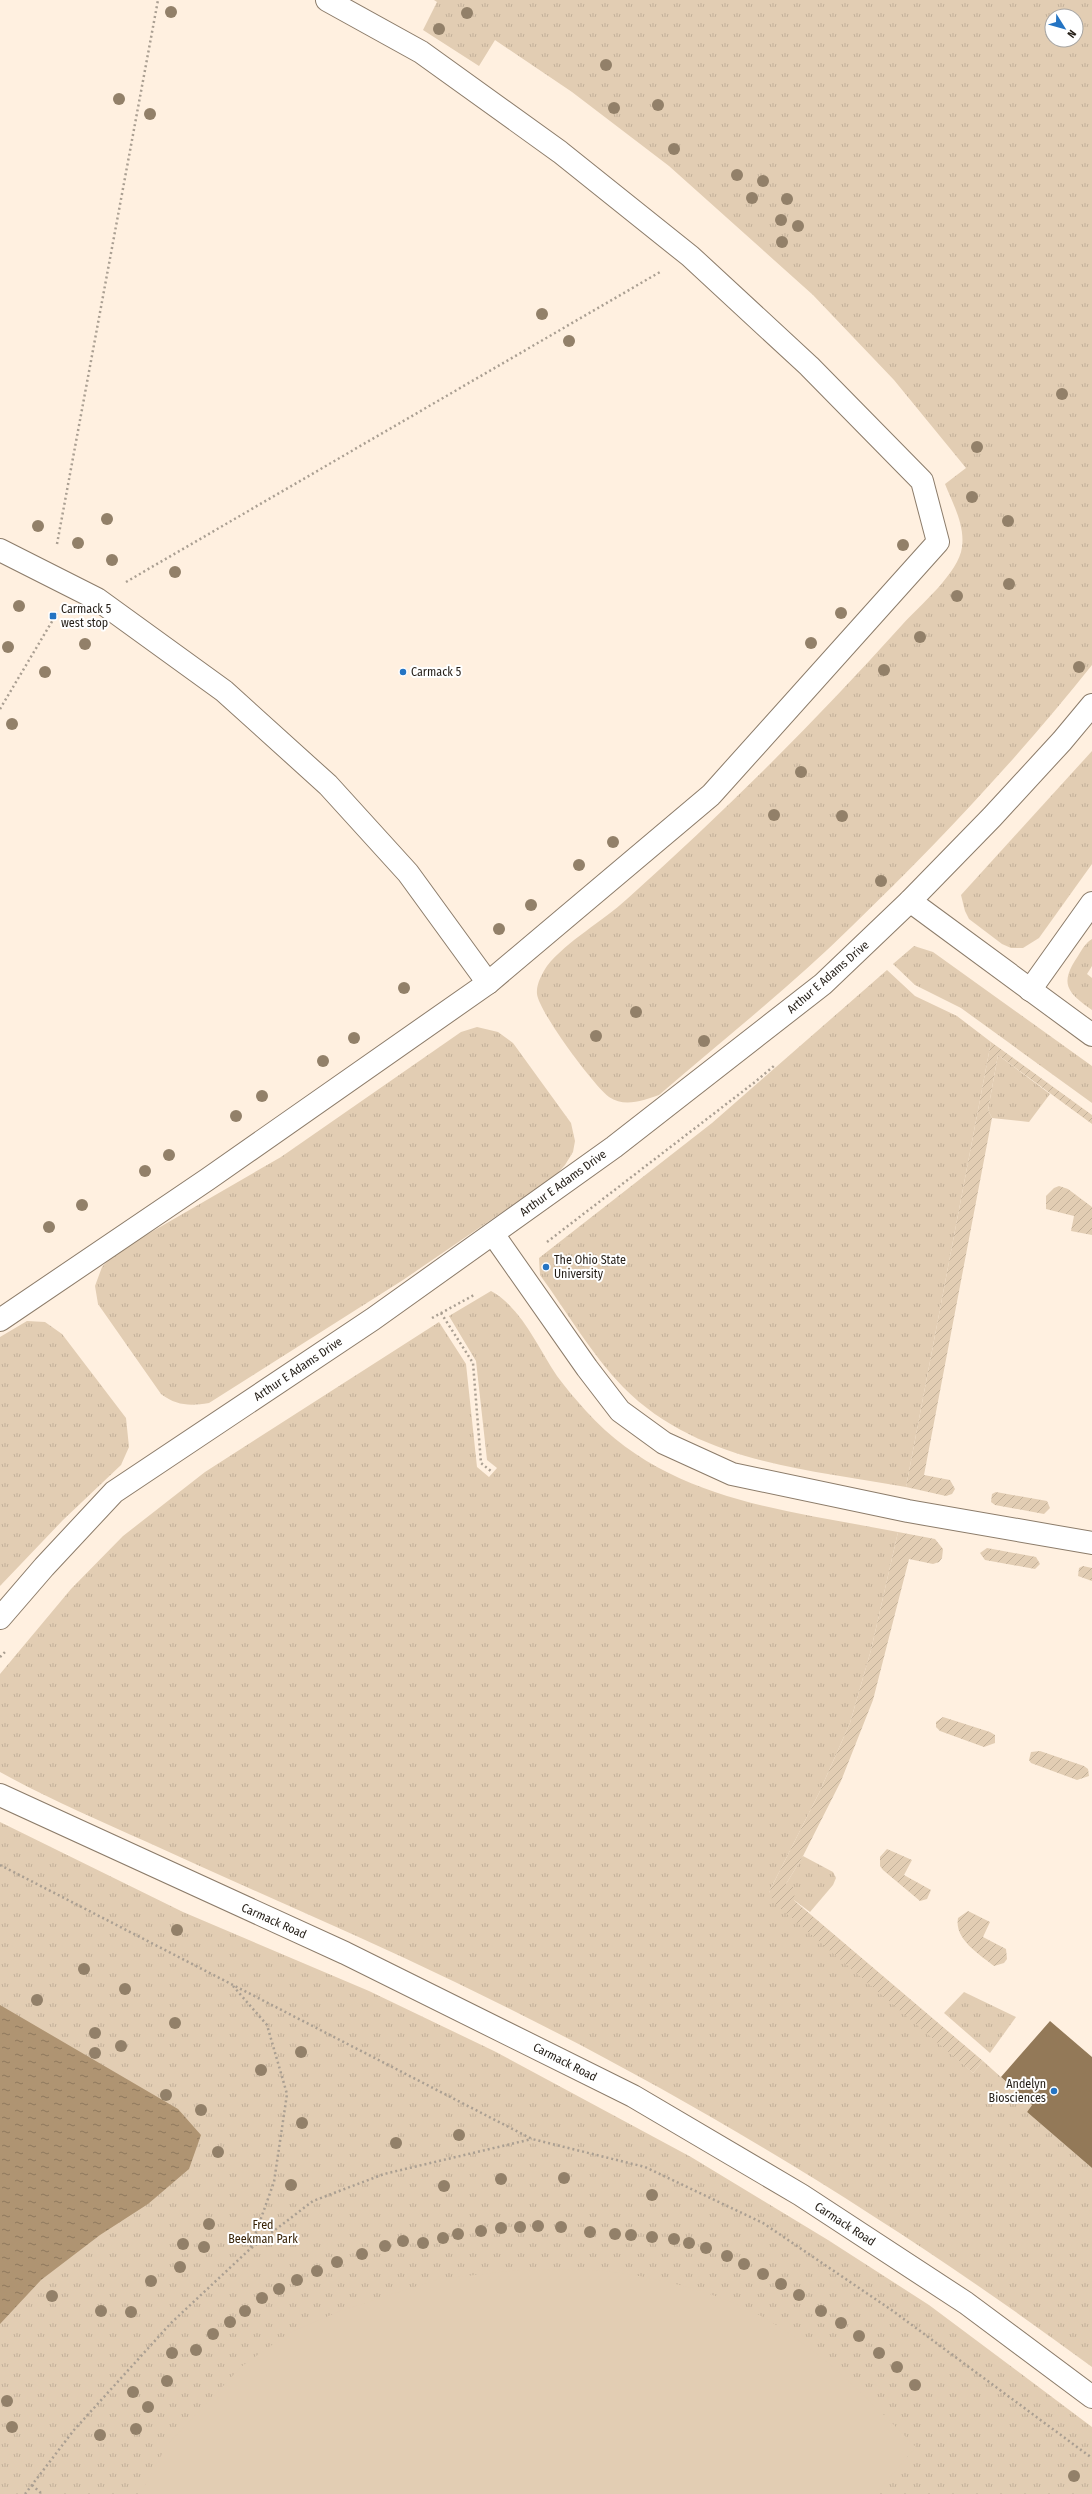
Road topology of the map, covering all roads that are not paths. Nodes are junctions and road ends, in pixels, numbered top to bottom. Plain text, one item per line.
1 (327, 0) edge
2 (0, 550) edge
3 (1092, 705) edge
4 (910, 902) junction
5 (1092, 902) edge
6 (488, 983) junction
7 (1030, 990) junction
8 (1092, 1036) edge
9 (493, 1234) junction
10 (0, 1320) edge
11 (1092, 1543) edge
12 (0, 1618) edge
13 (0, 1796) edge
14 (1092, 2397) edge

1 - 6 street
2 - 6 street
3 - 4 street, Arthur E Adams Drive
4 - 7 street
4 - 9 street, Arthur E Adams Drive
5 - 7 street
6 - 10 street
7 - 8 street
9 - 11 street
9 - 12 street, Arthur E Adams Drive
13 - 14 street, Carmack Road

